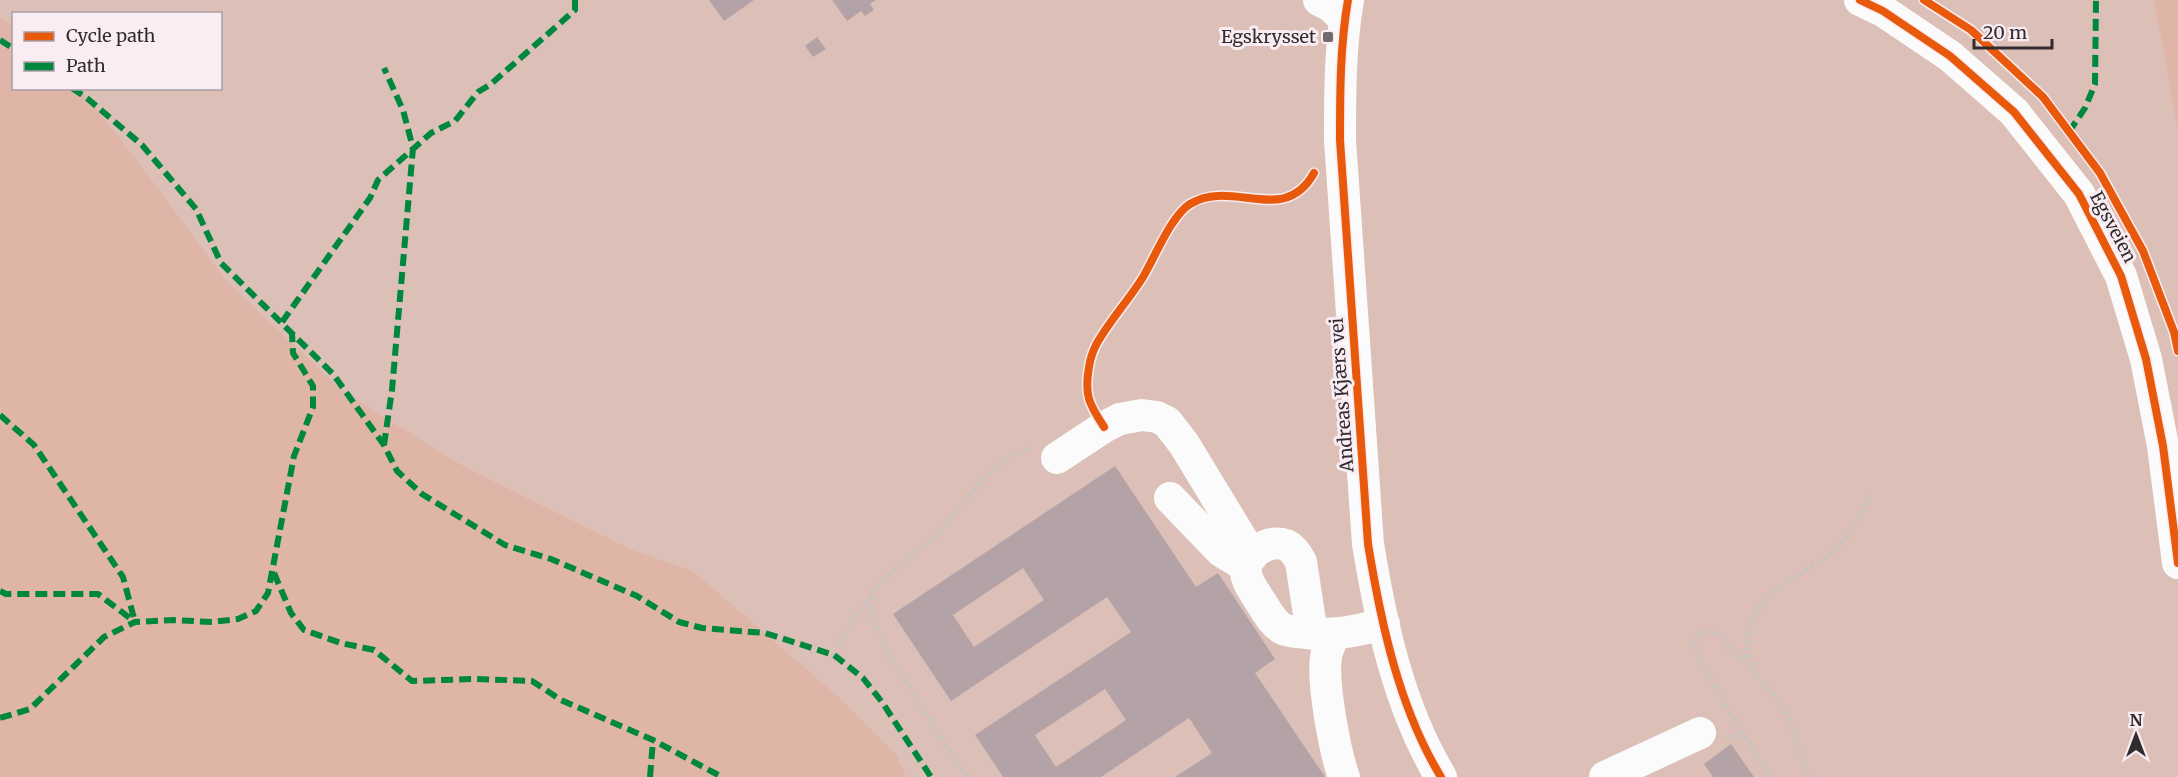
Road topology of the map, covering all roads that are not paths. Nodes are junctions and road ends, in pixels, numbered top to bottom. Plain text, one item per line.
1 (1319, 0) edge
2 (1860, 0) edge
3 (1346, 10) edge
4 (1048, 450) road end
5 (1170, 498) dead end
6 (1249, 561) junction
7 (2178, 563) edge
8 (1384, 624) junction
9 (1323, 634) junction
10 (1700, 733) dead end
11 (1612, 776) edge
12 (1344, 777) edge
13 (1441, 777) edge

1 - 3 street, Andreas Kjærs vei
2 - 7 street, Egsveien
3 - 8 street, Andreas Kjærs vei
4 - 6 street
5 - 6 street
6 - 9 street
6 - 9 street
8 - 9 street
8 - 13 street, Andreas Kjærs vei
9 - 12 street
10 - 11 street

